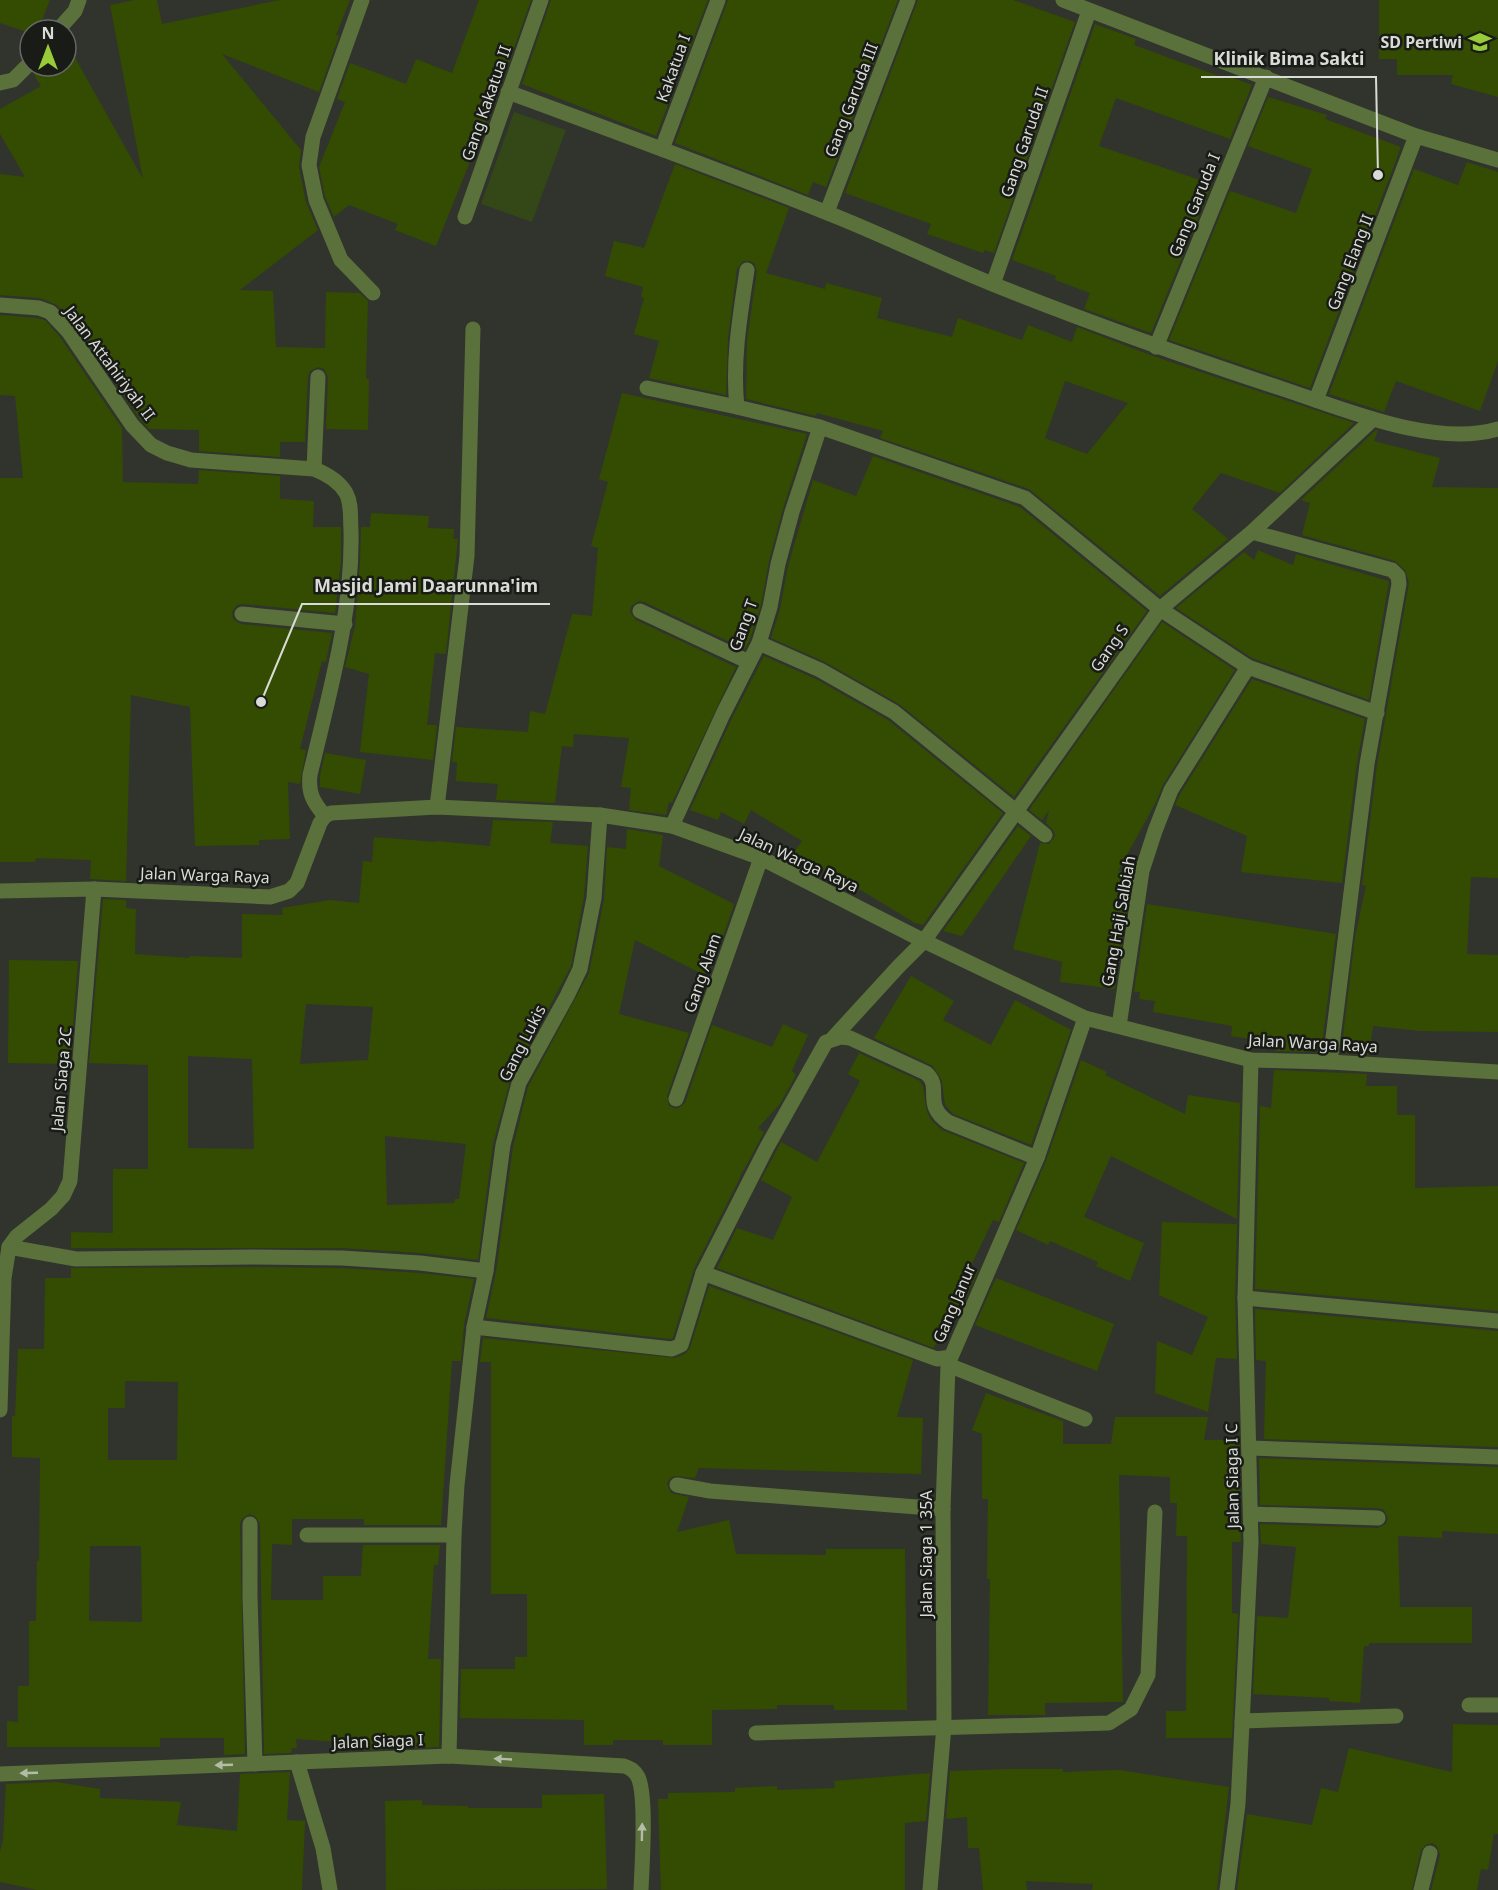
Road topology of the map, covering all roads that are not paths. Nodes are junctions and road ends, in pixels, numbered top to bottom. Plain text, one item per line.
1 (79, 0) edge
2 (362, 0) edge
3 (541, 0) edge
4 (718, 0) edge
5 (908, 0) edge
6 (1068, 1) edge
7 (1089, 11) junction
8 (69, 18) edge
9 (18, 75) edge
10 (1266, 77) junction
11 (0, 83) edge
12 (508, 92) junction
13 (1416, 136) junction
14 (662, 149) junction
15 (1498, 160) edge
16 (827, 213) junction
17 (465, 218) dead end
18 (747, 270) dead end
19 (993, 285) junction
20 (373, 293) dead end
21 (0, 305) edge
22 (473, 329) dead end
23 (1156, 347) junction
24 (318, 377) dead end
25 (647, 388) dead end
26 (1316, 400) junction
27 (737, 407) junction
28 (1373, 419) junction
29 (820, 427) junction
30 (1498, 429) edge
31 (314, 469) junction
32 (1252, 532) junction
33 (1160, 609) junction
34 (640, 611) dead end
35 (242, 614) dead end
36 (345, 624) junction
37 (759, 643) junction
38 (749, 662) junction
39 (1248, 667) junction
40 (1377, 713) junction
41 (437, 807) junction
42 (1016, 811) junction
43 (600, 815) junction
44 (325, 816) junction
45 (672, 826) junction
46 (1045, 835) dead end
47 (761, 858) junction
48 (94, 889) junction
49 (0, 891) edge
50 (924, 941) junction
51 (1085, 1018) junction
52 (1119, 1026) junction
53 (833, 1038) junction
54 (1251, 1060) junction
55 (1330, 1062) junction
56 (1498, 1072) edge
57 (676, 1099) dead end
58 (1037, 1158) junction
59 (9, 1247) junction
60 (486, 1270) junction
61 (703, 1273) junction
62 (1245, 1298) junction
63 (1498, 1321) edge
64 (474, 1326) junction
65 (2, 1336) edge
66 (0, 1410) edge
67 (1085, 1419) dead end
68 (1250, 1448) junction
69 (1498, 1457) edge
70 (677, 1485) dead end
71 (943, 1509) junction
72 (1155, 1512) dead end
73 (1251, 1514) junction
74 (1378, 1518) dead end
75 (250, 1524) dead end
76 (306, 1535) dead end
77 (454, 1535) junction
78 (1469, 1705) dead end
79 (1498, 1705) edge
80 (1396, 1716) dead end
81 (1242, 1722) junction
82 (944, 1726) junction
83 (756, 1733) dead end
84 (449, 1756) junction
85 (297, 1762) junction
86 (255, 1764) junction
87 (0, 1774) edge
88 (1430, 1853) dead end
89 (330, 1890) edge
90 (641, 1890) edge
91 (930, 1890) edge
92 (1227, 1890) edge
93 (1421, 1890) edge

1 - 8 street
2 - 20 street
3 - 12 street, Gang Kakatua II
4 - 14 street, Kakatua I
5 - 16 street, Gang Garuda III
6 - 7 street
7 - 10 street
7 - 19 street, Gang Garuda II
9 - 11 street
10 - 13 street
10 - 23 street, Gang Garuda I
12 - 14 street
12 - 17 street, Gang Kakatua II
13 - 15 street
13 - 26 street, Gang Elang II
14 - 16 street
16 - 19 street
18 - 27 street
19 - 23 street
21 - 31 street, Jalan Attahiriyah II
22 - 41 street
23 - 26 street
24 - 31 street
25 - 27 street
26 - 28 street
27 - 29 street
28 - 30 street
28 - 32 street, Gang S
29 - 33 street
29 - 37 street, Gang T
31 - 36 street, Jalan Attahiriyah II
32 - 33 street, Gang S
32 - 40 street
33 - 39 street
33 - 42 street, Gang S
34 - 38 street
35 - 36 street
36 - 44 street
37 - 38 street, Gang T
37 - 42 street
38 - 45 street, Gang T
39 - 40 street
39 - 52 street, Gang Haji Salbiah
40 - 55 street
41 - 43 street, Jalan Warga Raya
41 - 44 street, Jalan Warga Raya
42 - 46 street
42 - 50 street, Gang S
43 - 45 street, Jalan Warga Raya
43 - 60 street, Gang Lukis
44 - 48 street, Jalan Warga Raya
45 - 47 street, Jalan Warga Raya
47 - 50 street, Jalan Warga Raya
47 - 57 street, Gang Alam
48 - 49 street, Jalan Warga Raya
48 - 59 street, Jalan Siaga 2C
50 - 51 street, Jalan Warga Raya
50 - 53 street, Gang S
51 - 52 street, Jalan Warga Raya
51 - 58 street, Gang Janur
52 - 54 street, Jalan Warga Raya
53 - 58 street
53 - 61 street, Gang S
54 - 55 street, Jalan Warga Raya
54 - 62 street, Jalan Siaga I C
55 - 56 street, Jalan Warga Raya
58 - 61 street, Gang Janur
59 - 60 street
59 - 65 street
60 - 64 street, Gang Lukis
61 - 64 street, Gang S
62 - 63 street
62 - 68 street, Jalan Siaga I C
64 - 77 street, Gang Lukis
65 - 66 street
67 - 71 street, Jalan Siaga 1 35A
68 - 69 street
68 - 73 street, Jalan Siaga I C
70 - 71 street
71 - 82 street, Jalan Siaga 1 35A
72 - 82 street
73 - 74 street
73 - 81 street, Jalan Siaga I C
75 - 86 street
76 - 77 street
77 - 84 street, Gang Lukis
78 - 79 street
80 - 81 street
81 - 92 street, Jalan Siaga I C
82 - 83 street
82 - 91 street, Jalan Siaga 1 35A
84 - 85 street, Jalan Siaga I
90 -> 84 street, Jalan Siaga I
85 - 86 street, Jalan Siaga I
85 - 89 street
86 -> 87 street, Jalan Siaga I
88 - 93 street

